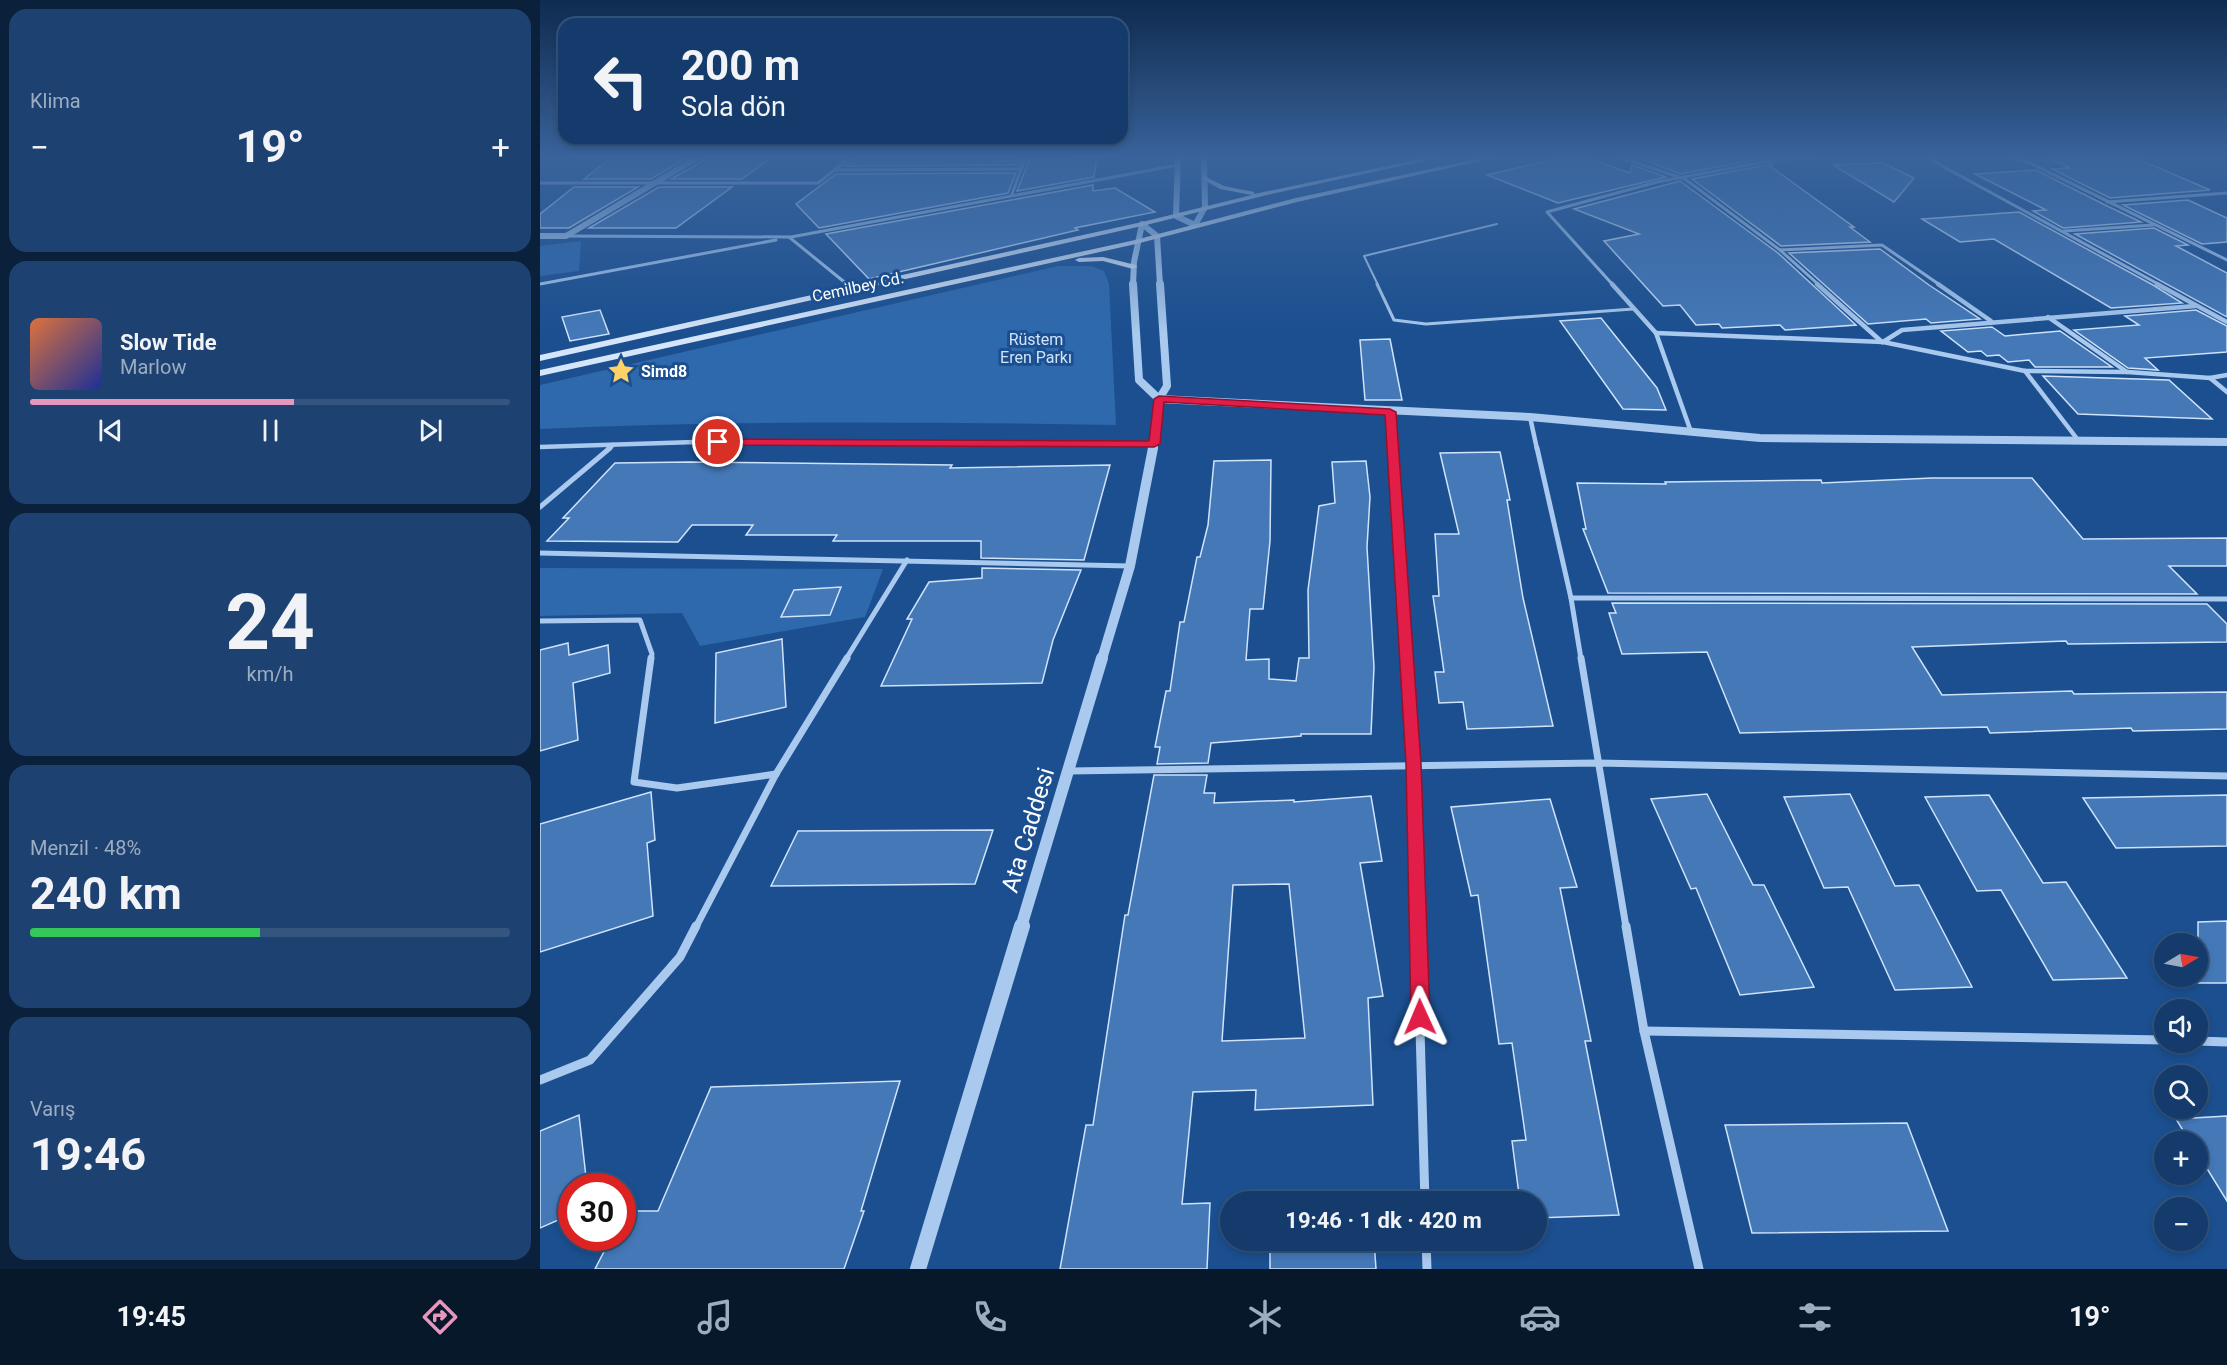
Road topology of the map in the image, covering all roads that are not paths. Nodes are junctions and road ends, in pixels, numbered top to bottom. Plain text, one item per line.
1 (602, 215) edge
2 (903, 215) edge
3 (1201, 215) edge
4 (1235, 215) edge
5 (1550, 215) edge
6 (1733, 215) edge
7 (2035, 215) edge
8 (2134, 215) edge
9 (1176, 216) joint
10 (1142, 224) junction
11 (1497, 224) dead end
12 (1196, 225) junction
13 (2154, 225) junction
14 (2064, 231) junction
15 (540, 236) edge
16 (567, 236) junction
17 (1157, 236) junction
18 (791, 237) junction
19 (1136, 242) junction
20 (1780, 250) junction
21 (2227, 260) edge
22 (1039, 263) junction
23 (1133, 267) junction
24 (540, 284) edge
25 (854, 290) junction
26 (2196, 306) junction
27 (1633, 309) junction
28 (2048, 317) junction
29 (1991, 321) junction
30 (2227, 322) edge
31 (1656, 333) junction
32 (1882, 342) junction
33 (540, 358) edge
34 (2025, 371) junction
35 (2128, 372) junction
36 (540, 373) edge
37 (2227, 375) edge
38 (2210, 378) junction
39 (2227, 392) edge
40 (1159, 399) junction
41 (1390, 412) junction
42 (1530, 417) junction
43 (1690, 429) junction
44 (2078, 440) junction
45 (2227, 442) edge
46 (1154, 444) junction
47 (614, 445) junction
48 (540, 447) edge
49 (540, 507) edge
50 (540, 553) edge
51 (908, 560) junction
52 (1130, 566) junction
53 (1571, 598) junction
54 (2227, 598) edge
55 (540, 621) edge
56 (1597, 763) junction
57 (1413, 764) junction
58 (1069, 771) junction
59 (776, 774) junction
60 (2227, 776) edge
61 (1644, 1031) junction
62 (2154, 1040) edge
63 (2208, 1041) edge
64 (2227, 1042) edge
65 (540, 1080) edge
66 (1425, 1191) edge
67 (1426, 1251) edge
68 (918, 1269) edge
69 (1427, 1269) edge
70 (1699, 1269) edge

1 - 16 street
2 - 18 street
3 - 12 street
4 - 12 main road, Cemilbey Cd.
5 - 27 street
6 - 20 street
7 - 14 street
8 - 13 street
9 - 10 main road, Cemilbey Cd.
9 - 12 street
10 - 17 street
10 - 19 street
10 - 25 main road, Cemilbey Cd.
11 - 27 lane
12 - 17 main road, Cemilbey Cd.
13 - 14 street
13 - 21 street
14 - 26 street
15 - 16 street
16 - 18 street
17 - 19 main road, Cemilbey Cd.
17 - 40 street, Ata Caddesi
18 - 24 street
18 - 25 street
19 - 22 main road, Cemilbey Cd.
19 - 23 street
20 - 29 street
20 - 32 street
22 - 23 main road
22 - 36 main road, Cemilbey Cd.
23 - 40 street
25 - 33 main road, Cemilbey Cd.
26 - 28 street
26 - 30 street
27 - 31 street
28 - 29 street
28 - 35 street
29 - 32 street
31 - 32 street
31 - 43 street
32 - 34 street
34 - 35 street
34 - 44 street
35 - 38 street
37 - 38 street
38 - 39 street
40 - 41 street
40 - 46 street, Ata Caddesi
41 - 42 street
41 - 57 street
42 - 43 street
42 - 53 street
43 - 44 street
44 - 45 street
46 - 47 street
46 - 52 street, Ata Caddesi
47 - 48 street
47 - 49 street
50 - 51 street
51 - 52 street
51 - 59 street
52 - 58 street, Ata Caddesi
53 - 54 street
53 - 56 street
55 - 59 street
56 - 57 street
56 - 60 street
56 - 61 street
57 - 58 street
57 - 66 street
58 - 68 street, Ata Caddesi
59 - 65 street
61 - 62 street
61 - 70 street
63 - 64 street
67 - 69 street

